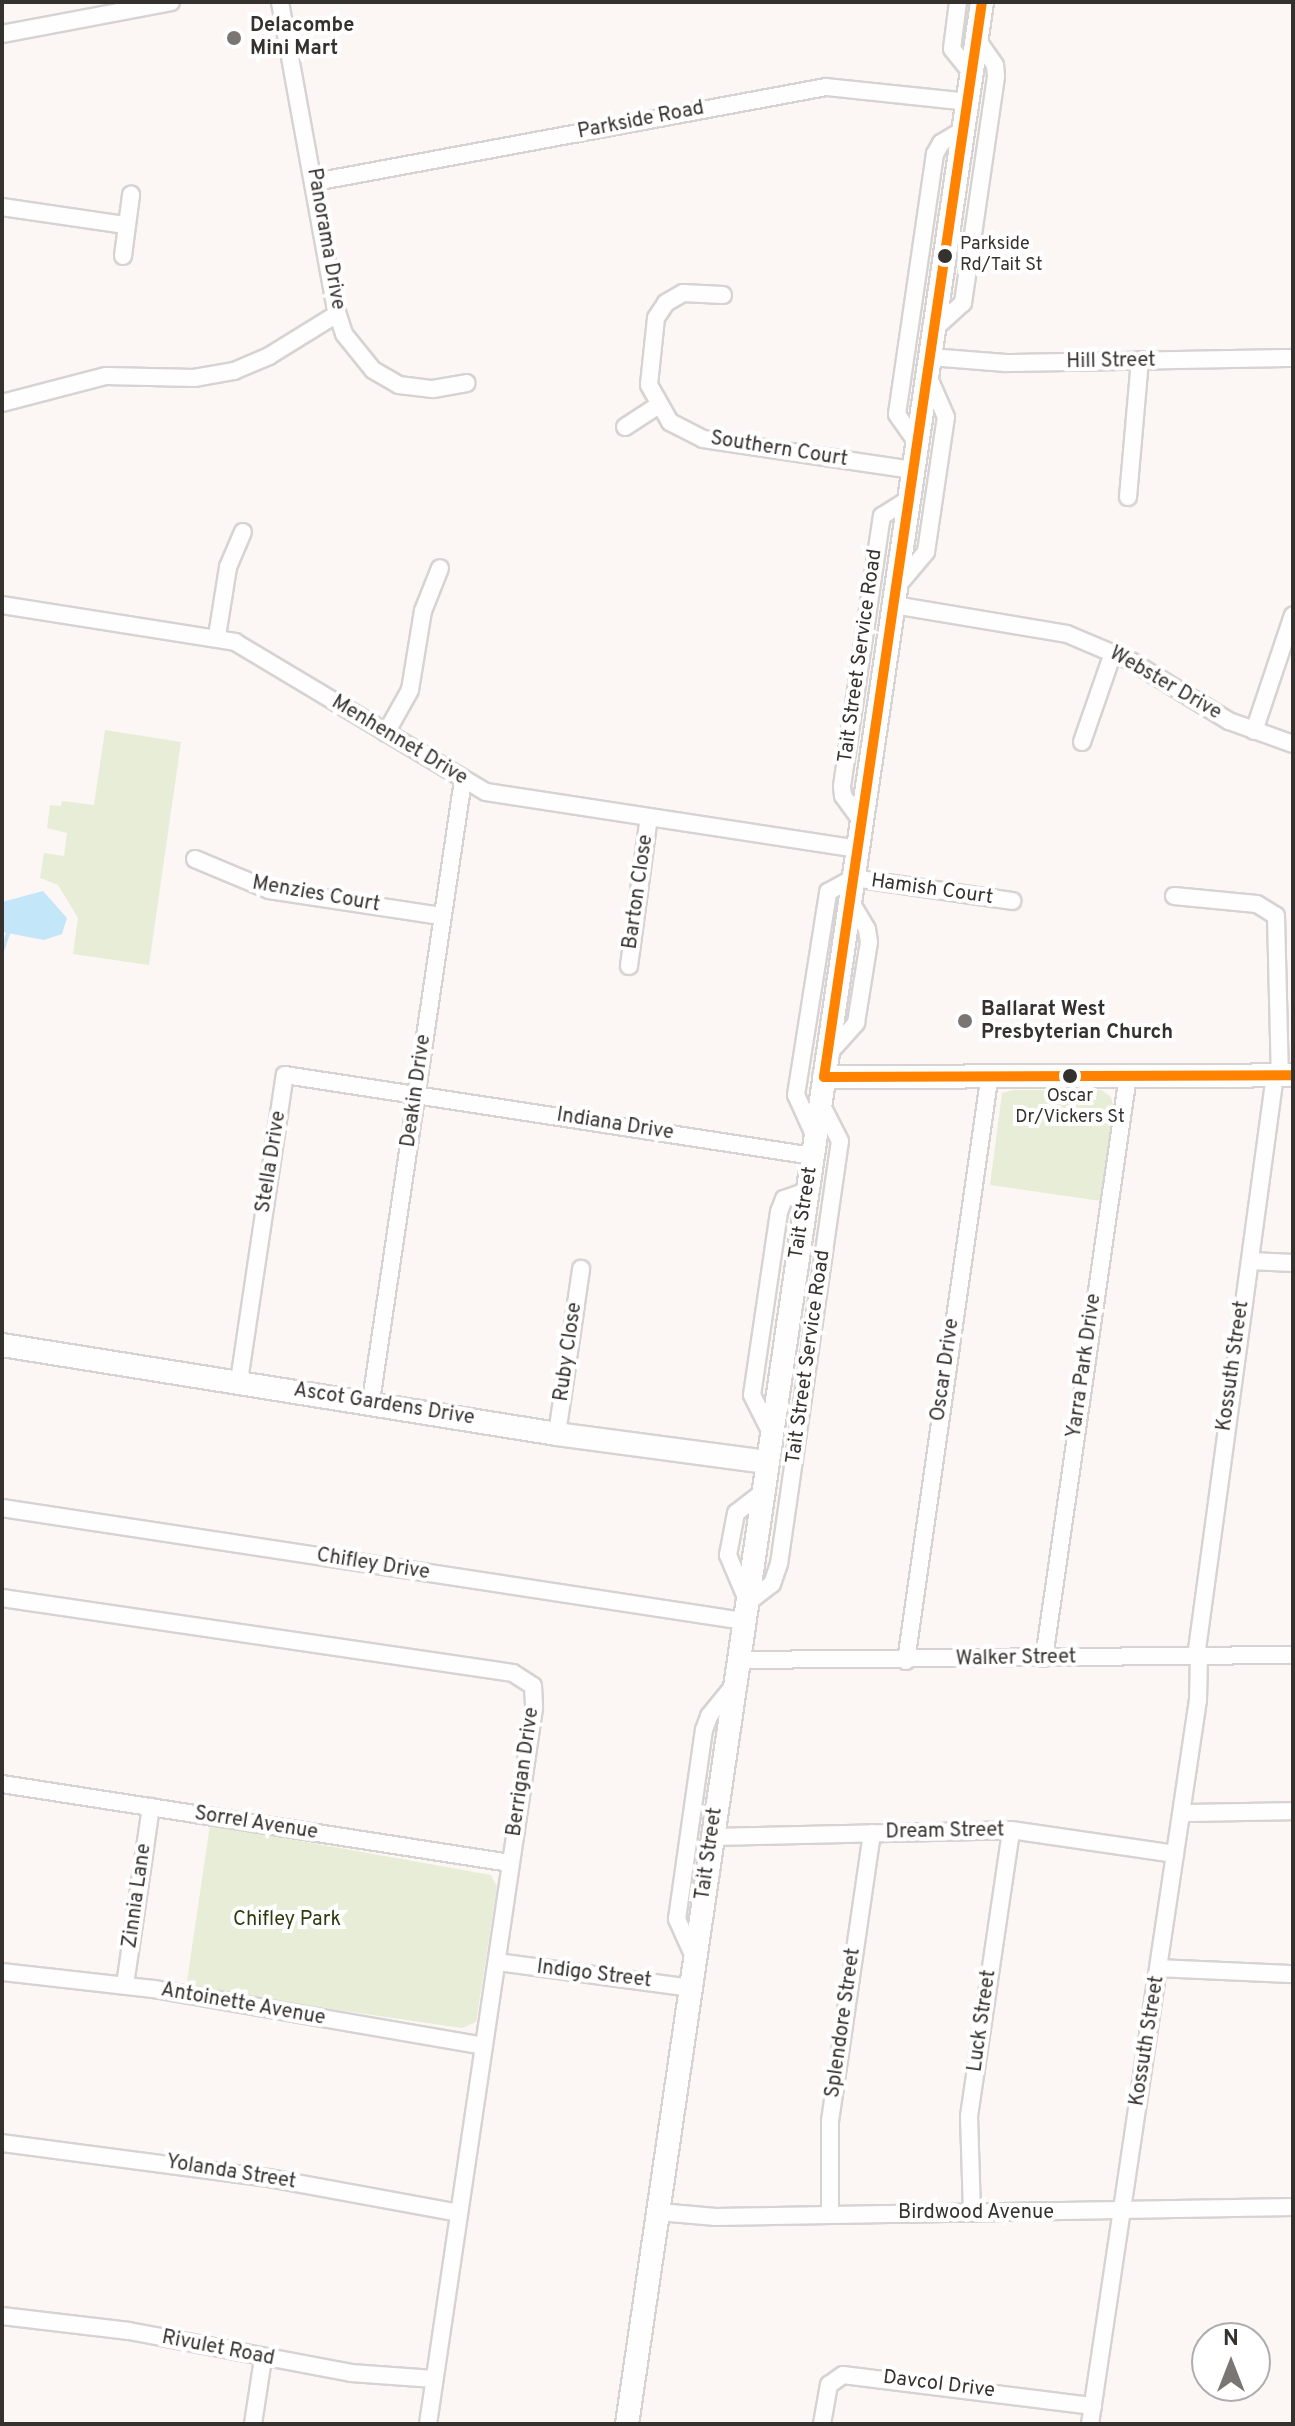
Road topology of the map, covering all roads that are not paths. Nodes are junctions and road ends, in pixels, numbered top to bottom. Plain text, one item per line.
1 (171, 2) edge
2 (280, 2) edge
3 (958, 2) edge
4 (982, 2) edge
5 (2, 34) edge
6 (976, 38) junction
7 (972, 74) junction
8 (968, 102) junction
9 (963, 130) junction
10 (315, 182) junction
11 (131, 195) dead end
12 (2, 207) edge
13 (126, 225) junction
14 (123, 256) dead end
15 (723, 295) dead end
16 (337, 314) junction
17 (934, 329) junction
18 (1293, 358) edge
19 (1140, 361) junction
20 (929, 366) junction
21 (466, 383) dead end
22 (2, 403) edge
23 (657, 406) junction
24 (625, 427) dead end
25 (917, 443) junction
26 (913, 470) junction
27 (1128, 497) dead end
28 (909, 499) junction
29 (243, 532) dead end
30 (440, 568) dead end
31 (895, 597) junction
32 (2, 605) edge
33 (1293, 615) edge
34 (217, 636) junction
35 (1113, 653) junction
36 (1254, 731) junction
37 (386, 733) junction
38 (1082, 742) dead end
39 (1293, 744) edge
40 (463, 780) junction
41 (649, 817) junction
42 (862, 822) junction
43 (857, 849) junction
44 (195, 859) dead end
45 (853, 878) junction
46 (1174, 896) dead end
47 (1012, 901) dead end
48 (441, 916) junction
49 (629, 966) dead end
50 (825, 1067) junction
51 (1283, 1075) edge
52 (1128, 1076) junction
53 (989, 1080) junction
54 (417, 1095) junction
55 (820, 1102) junction
56 (814, 1148) junction
57 (1250, 1261) junction
58 (1293, 1263) edge
59 (581, 1269) dead end
60 (2, 1345) edge
61 (239, 1381) junction
62 (371, 1401) junction
63 (557, 1434) junction
64 (767, 1462) junction
65 (2, 1508) edge
66 (2, 1598) edge
67 (746, 1608) junction
68 (1293, 1655) edge
69 (1198, 1657) junction
70 (1044, 1658) junction
71 (738, 1660) junction
72 (906, 1661) junction
73 (735, 1684) junction
74 (2, 1784) edge
75 (151, 1807) junction
76 (1293, 1811) edge
77 (1182, 1813) junction
78 (1011, 1830) junction
79 (872, 1833) junction
80 (713, 1837) junction
81 (1175, 1854) junction
82 (510, 1863) junction
83 (695, 1958) junction
84 (497, 1962) junction
85 (1159, 1968) junction
86 (2, 1972) edge
87 (1293, 1974) edge
88 (125, 1985) junction
89 (691, 1988) junction
90 (483, 2046) junction
91 (2, 2143) edge
92 (1293, 2207) edge
93 (659, 2212) junction
94 (972, 2212) junction
95 (1122, 2212) junction
96 (459, 2213) junction
97 (830, 2215) junction
98 (2, 2316) edge
99 (263, 2359) junction
100 (434, 2379) junction
101 (1093, 2406) junction
102 (253, 2424) edge
103 (428, 2424) edge
104 (627, 2424) edge
105 (822, 2424) edge
106 (1090, 2424) edge

1 - 5 street
2 - 10 street, Panorama Drive
3 - 7 street
4 - 6 street, Tait Street
6 - 7 street, Tait Street
6 - 17 street
7 - 8 street, Tait Street
8 - 9 street, Tait Street
8 - 10 street, Parkside Road
9 - 17 street, Tait Street
9 - 25 street
10 - 16 street, Panorama Drive
11 - 13 street
12 - 13 street
13 - 14 street
15 - 23 street
16 - 21 street, Panorama Drive
16 - 22 street
17 - 20 street, Tait Street
18 - 19 street, Hill Street
19 - 20 street, Hill Street
19 - 27 street
20 - 25 street, Tait Street
20 - 31 street
23 - 24 street
23 - 26 street, Southern Court
25 - 26 street, Tait Street
26 - 28 street, Tait Street
28 - 31 street, Tait Street
28 - 42 street, Tait Street Service Road
29 - 34 street
30 - 37 street
31 - 35 street, Webster Drive
31 - 42 street, Tait Street
32 - 34 street, Menhennet Drive
33 - 36 street
34 - 37 street, Menhennet Drive
35 - 36 street, Webster Drive
35 - 38 street
36 - 39 street, Webster Drive
37 - 40 street, Menhennet Drive
40 - 41 street, Menhennet Drive
40 - 48 street, Deakin Drive
41 - 43 street, Menhennet Drive
41 - 49 street, Barton Close
42 - 43 street, Tait Street
43 - 45 street, Tait Street
44 - 48 street, Menzies Court
45 - 47 street, Hamish Court
45 - 50 street, Tait Street
45 - 56 street
46 - 51 street, Kossuth Street
48 - 54 street, Deakin Drive
50 - 53 street
50 - 55 street, Tait Street
51 - 52 street
51 - 57 street, Kossuth Street
52 - 53 street
52 - 70 street, Yarra Park Drive
53 - 72 street, Oscar Drive
54 - 56 street, Indiana Drive
54 - 61 street, Stella Drive
54 - 62 street, Deakin Drive
55 - 56 street, Tait Street
55 - 67 street, Tait Street Service Road
56 - 64 street, Tait Street
57 - 58 street
57 - 69 street, Kossuth Street
59 - 63 street, Ruby Close
60 - 61 street, Ascot Gardens Drive
61 - 62 street, Ascot Gardens Drive
62 - 63 street, Ascot Gardens Drive
63 - 64 street, Ascot Gardens Drive
64 - 67 street, Tait Street
65 - 67 street, Chifley Drive
66 - 82 street, Berrigan Drive
67 - 71 street, Tait Street
68 - 69 street, Walker Street
69 - 70 street, Walker Street
69 - 77 street, Kossuth Street
70 - 72 street, Walker Street
71 - 72 street, Walker Street
71 - 73 street, Tait Street
73 - 80 street, Tait Street
73 - 83 street
74 - 75 street, Sorrel Avenue
75 - 82 street, Sorrel Avenue
75 - 88 street, Zinnia Lane
76 - 77 street
77 - 81 street, Kossuth Street
78 - 79 street, Dream Street
78 - 81 street, Dream Street
78 - 94 street, Luck Street
79 - 80 street, Dream Street
79 - 97 street, Splendore Street
80 - 83 street, Tait Street
81 - 85 street, Kossuth Street
82 - 84 street, Berrigan Drive
83 - 89 street, Tait Street
84 - 89 street, Indigo Street
84 - 90 street, Berrigan Drive
85 - 87 street
85 - 95 street, Kossuth Street
86 - 88 street, Antoinette Avenue
88 - 90 street, Antoinette Avenue
89 - 93 street, Tait Street
90 - 96 street, Berrigan Drive
91 - 96 street, Yolanda Street
92 - 95 street, Birdwood Avenue
93 - 97 street, Birdwood Avenue
93 - 104 street, Tait Street
94 - 95 street, Birdwood Avenue
94 - 97 street, Birdwood Avenue
95 - 101 street, Kossuth Street
96 - 100 street, Berrigan Drive
98 - 99 street, Rivulet Road
99 - 100 street, Rivulet Road
99 - 102 street
100 - 103 street, Berrigan Drive
101 - 105 street, Davcol Drive
101 - 106 street, Kossuth Street

